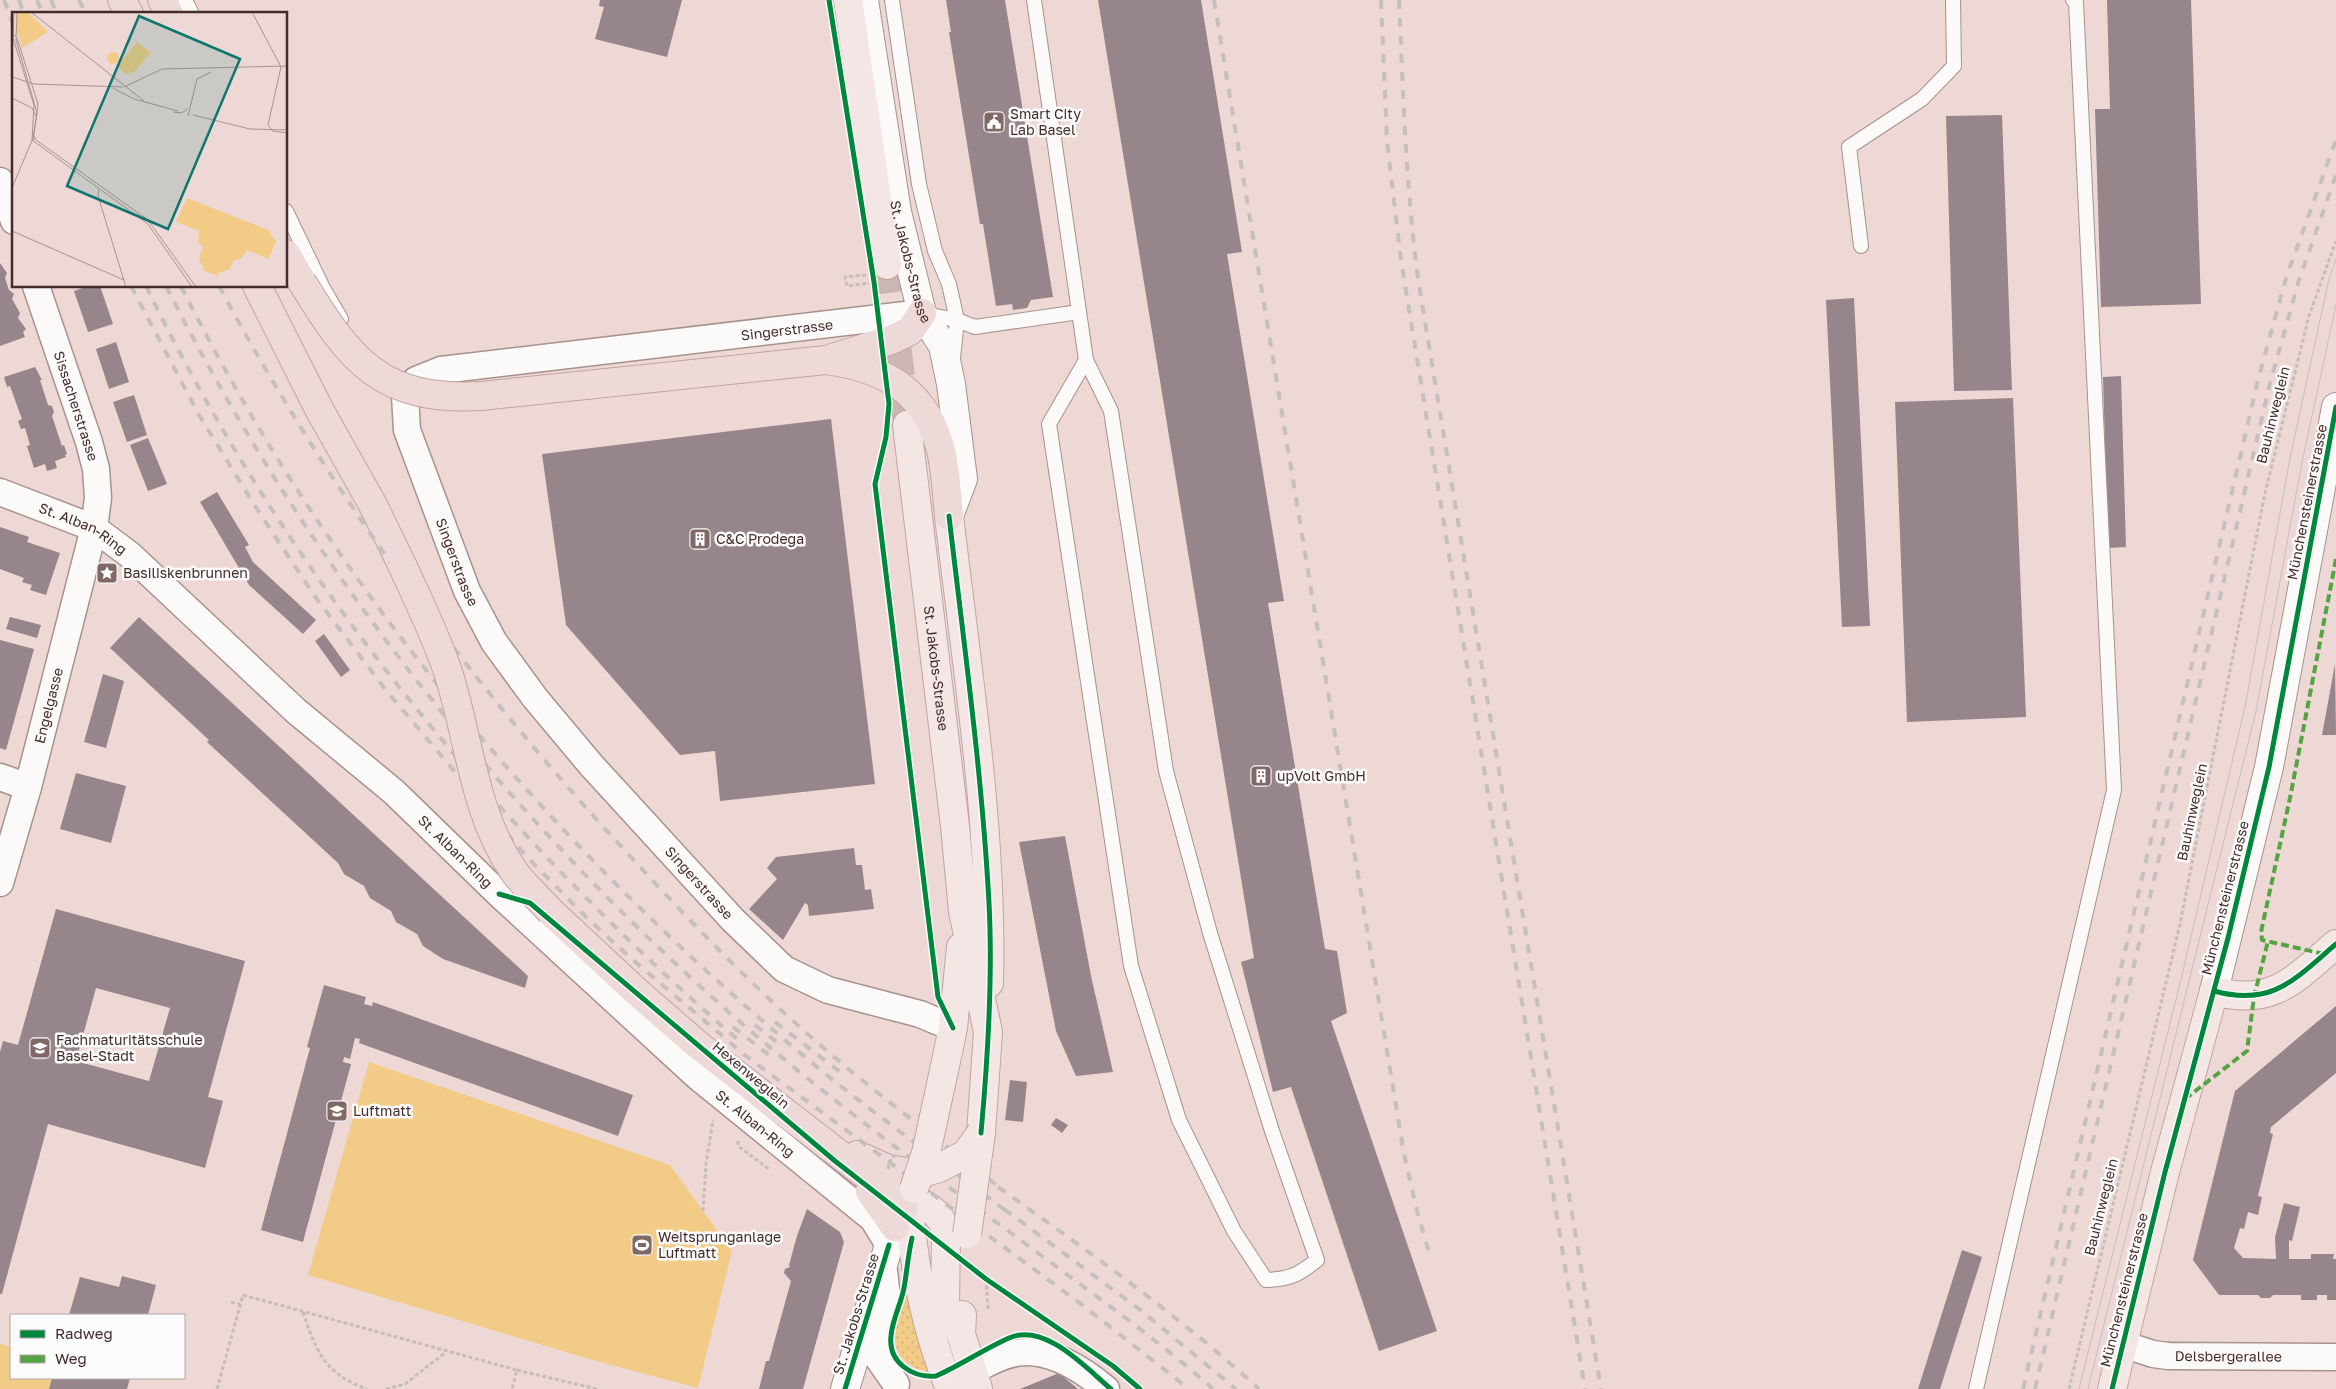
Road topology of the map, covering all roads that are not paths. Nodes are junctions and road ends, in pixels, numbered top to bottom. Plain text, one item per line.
1 (122, 0) edge
2 (162, 0) edge
3 (185, 0) edge
4 (848, 0) edge
5 (864, 0) edge
6 (892, 0) edge
7 (1034, 0) edge
8 (1953, 0) edge
9 (2073, 0) edge
10 (128, 12) edge
11 (168, 12) edge
12 (191, 12) edge
13 (0, 181) edge
14 (12, 215) edge
15 (288, 215) edge
16 (1861, 246) dead end
17 (288, 257) edge
18 (875, 275) tunnel mouth
19 (37, 288) edge
20 (258, 288) edge
21 (1079, 312) junction
22 (922, 313) junction
23 (957, 320) junction
24 (826, 360) junction
25 (1086, 360) junction
26 (951, 384) junction
27 (405, 396) junction
28 (2336, 407) edge
29 (907, 425) tunnel mouth
30 (0, 492) edge
31 (949, 516) junction
32 (94, 528) junction
33 (0, 777) edge
34 (28, 787) junction
35 (0, 883) edge
36 (963, 911) junction
37 (2336, 944) edge
38 (2214, 991) junction
39 (953, 1028) junction
40 (988, 1032) junction
41 (783, 1111) junction
42 (981, 1133) junction
43 (883, 1177) junction
44 (902, 1215) junction
45 (962, 1334) junction
46 (2122, 1344) junction
47 (2336, 1357) edge
48 (975, 1380) edge
49 (894, 1387) edge
50 (947, 1388) edge
51 (845, 1389) edge
52 (1106, 1389) edge
53 (1976, 1389) edge
54 (2112, 1389) edge

1 - 10 highway
2 - 11 highway
3 - 12 lane
4 - 18 main road, St. Jakobs-Strasse
5 - 22 main road, St. Jakobs-Strasse
6 - 23 lane
7 - 21 lane
8 - 16 lane
9 - 53 lane
13 - 14 street
15 - 27 lane
17 - 24 highway, bridge
19 - 32 street, Sissacherstrasse
20 - 41 highway, bridge
21 - 23 lane
21 - 25 lane
22 - 23 lane
22 - 24 highway
22 - 26 main road, St. Jakobs-Strasse
22 - 27 street, Singerstrasse
23 - 26 lane
24 - 31 highway
25 - 25 lane
26 - 31 main road, St. Jakobs-Strasse
27 - 39 street, Singerstrasse
28 - 38 main road, Münchensteinerstrasse
29 - 36 main road, St. Jakobs-Strasse
30 - 32 street, St. Alban-Ring
31 - 40 main road
32 - 34 street, Engelgasse
32 - 44 street, St. Alban-Ring
33 - 34 street
34 - 35 street, Engelgasse
36 - 39 main road, St. Jakobs-Strasse
36 - 40 main road, St. Jakobs-Strasse
37 - 38 main road
38 - 46 main road, Münchensteinerstrasse
39 - 44 main road, St. Jakobs-Strasse, bridge
40 - 42 main road, St. Jakobs-Strasse
41 - 43 highway
41 - 44 highway
42 - 44 main road, bridge
42 - 45 main road, St. Jakobs-Strasse, bridge
43 - 44 highway
43 - 44 highway
44 - 45 main road
44 - 49 street, St. Jakobs-Strasse
44 - 50 main road
44 - 51 main road, St. Jakobs-Strasse
45 - 48 main road
46 - 47 street, Delsbergerallee
46 - 54 main road, Münchensteinerstrasse
48 - 50 street
48 - 52 street

